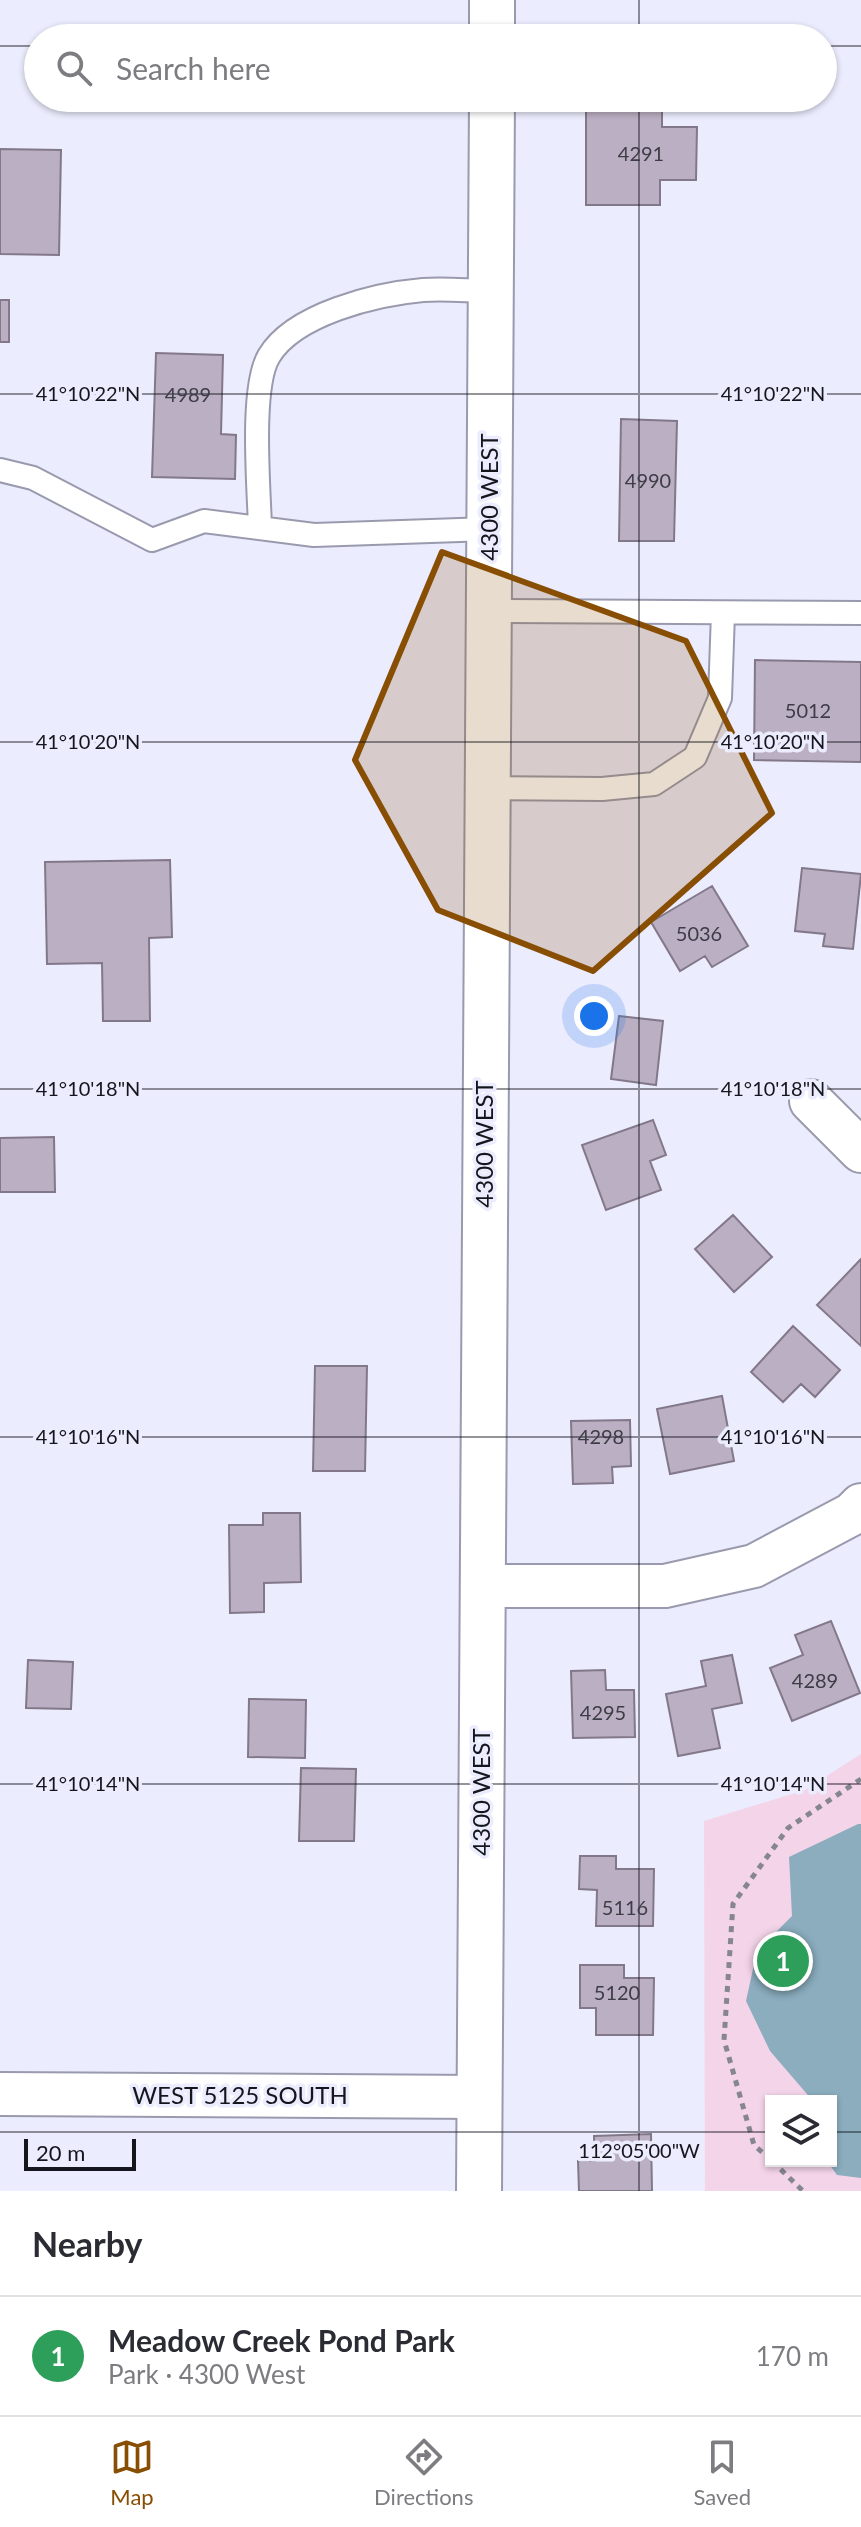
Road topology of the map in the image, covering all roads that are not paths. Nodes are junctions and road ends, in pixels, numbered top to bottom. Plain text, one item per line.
1 (492, 0) edge
2 (492, 24) edge
3 (492, 112) edge
4 (491, 291) junction
5 (0, 470) edge
6 (260, 528) junction
7 (489, 529) junction
8 (489, 611) junction
9 (723, 613) junction
10 (861, 613) edge
11 (488, 788) junction
12 (811, 1101) dead end
13 (861, 1151) edge
14 (861, 1505) edge
15 (483, 1586) junction
16 (0, 2094) edge
17 (480, 2097) junction
18 (479, 2191) edge

1 - 2 street
3 - 4 street, 4300 WEST
4 - 6 lane
4 - 7 street, 4300 WEST
5 - 6 lane
6 - 7 lane
7 - 8 street, 4300 WEST
8 - 9 lane
8 - 11 street, 4300 WEST
9 - 10 lane
9 - 11 lane
11 - 15 street, 4300 WEST
12 - 13 street
14 - 15 street
15 - 17 street, 4300 WEST
16 - 17 street, WEST 5125 SOUTH
17 - 18 street, 4300 WEST

